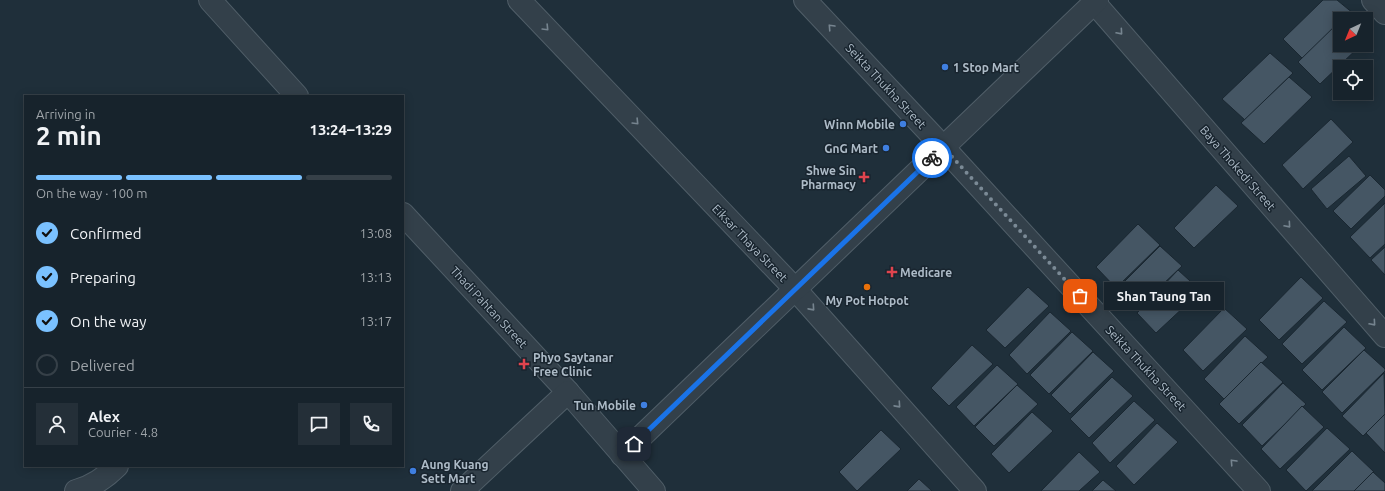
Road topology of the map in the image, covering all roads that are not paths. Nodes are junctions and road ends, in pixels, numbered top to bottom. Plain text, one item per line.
1 (210, 0) edge
2 (519, 0) edge
3 (805, 0) edge
4 (1373, 0) edge
5 (1094, 1) edge
6 (1385, 13) edge
7 (296, 95) edge
8 (943, 147) junction
9 (404, 215) edge
10 (795, 290) junction
11 (1385, 336) edge
12 (568, 392) junction
13 (622, 455) junction
14 (116, 467) edge
15 (76, 491) edge
16 (462, 491) edge
17 (654, 491) edge
18 (975, 491) edge
19 (1259, 491) edge

1 - 7 street
2 -> 10 street, Eiksar Thaya Street
8 -> 3 street, Seikta Thukha Street
4 - 6 street
5 - 8 street
5 -> 11 street, Baya Thokedi Street
8 - 10 street
19 -> 8 street, Seikta Thukha Street
9 - 12 street, Thadi Pahtan Street
10 - 13 street
10 -> 18 street, Eiksar Thaya Street
12 - 13 street, Thadi Pahtan Street
12 - 16 street
13 - 17 street, Thadi Pahtan Street
14 - 15 street

